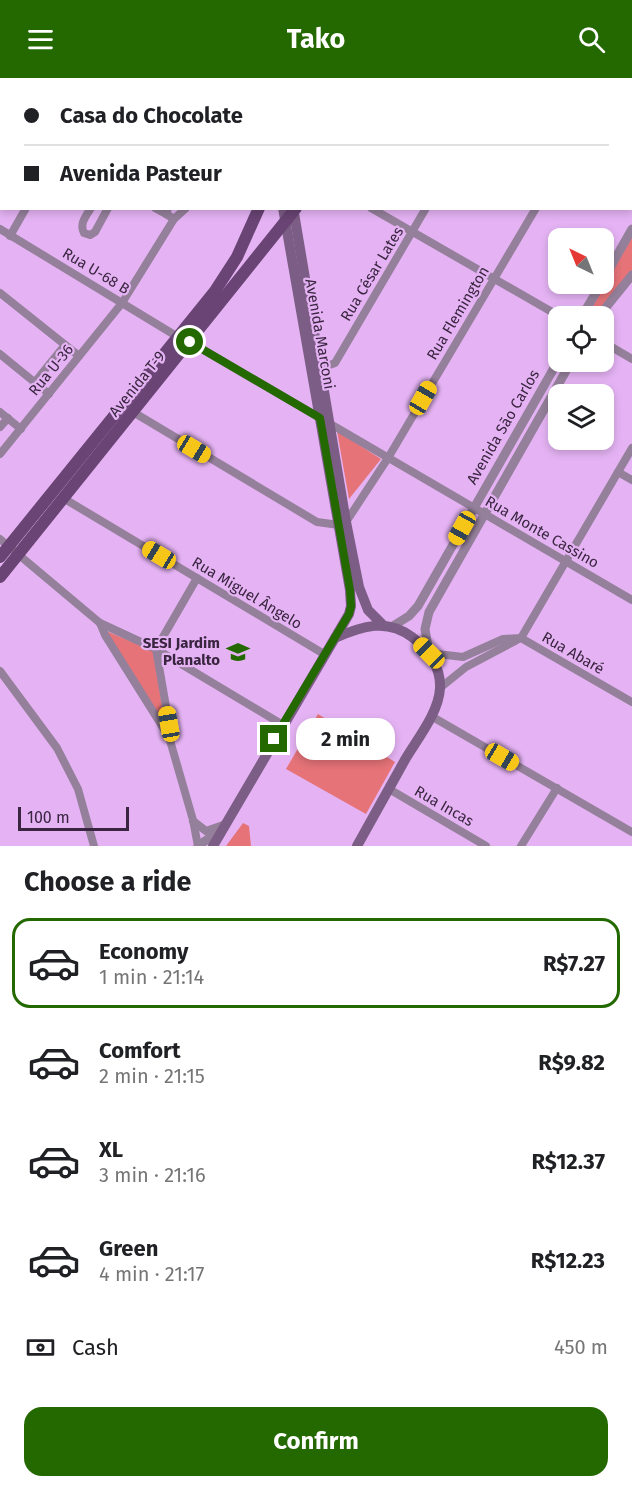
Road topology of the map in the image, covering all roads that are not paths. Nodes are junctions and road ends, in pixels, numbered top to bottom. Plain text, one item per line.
1 (25, 210) edge
2 (90, 210) edge
3 (107, 210) edge
4 (184, 210) edge
5 (258, 210) edge
6 (374, 210) edge
7 (425, 210) edge
8 (535, 210) edge
9 (167, 211) edge
10 (290, 213) edge
11 (174, 219) junction
12 (632, 229) edge
13 (1, 230) edge
14 (413, 232) junction
15 (10, 236) junction
16 (614, 261) edge
17 (632, 275) edge
18 (494, 279) junction
19 (0, 293) edge
20 (122, 303) junction
21 (607, 306) edge
22 (548, 310) edge
23 (184, 340) junction
24 (65, 345) junction
25 (614, 348) edge
26 (0, 354) edge
27 (79, 356) junction
28 (632, 359) edge
29 (316, 370) junction
30 (552, 372) edge
31 (565, 372) edge
32 (35, 382) junction
33 (49, 394) junction
34 (0, 412) edge
35 (133, 412) junction
36 (8, 418) junction
37 (320, 418) junction
38 (330, 424) junction
39 (0, 427) edge
40 (21, 429) junction
41 (632, 448) edge
42 (0, 454) edge
43 (388, 458) junction
44 (618, 472) junction
45 (632, 480) edge
46 (63, 498) junction
47 (474, 508) junction
48 (484, 514) junction
49 (343, 524) junction
50 (9, 547) edge
51 (0, 557) edge
52 (567, 562) junction
53 (0, 577) edge
54 (197, 578) junction
55 (355, 588) junction
56 (632, 600) edge
57 (417, 606) junction
58 (429, 612) junction
59 (100, 623) junction
60 (388, 625) junction
61 (335, 638) junction
62 (521, 638) junction
63 (156, 649) junction
64 (429, 653) junction
65 (324, 654) junction
66 (463, 657) junction
67 (466, 667) junction
68 (0, 671) edge
69 (440, 688) junction
70 (632, 702) edge
71 (430, 716) junction
72 (283, 724) junction
73 (169, 737) junction
74 (556, 788) junction
75 (389, 789) junction
76 (192, 820) junction
77 (222, 828) junction
78 (632, 832) edge
79 (94, 846) edge
80 (198, 846) edge
81 (213, 846) edge
82 (357, 846) edge
83 (486, 846) edge
84 (521, 846) edge

1 - 15 street
2 - 3 street
4 - 11 street, Rua U-36
5 - 23 main road, Avenida T-9
6 - 14 street
7 - 14 street, Rua César Lates
8 - 18 street, Rua Flemington
9 - 11 street
10 - 23 main road, Avenida T-9
10 - 29 main road, Avenida Marconi
11 - 20 street, Rua U-36
12 - 16 street
13 - 15 street, Rua U-68 B
14 - 18 street
14 - 29 street, Rua César Lates
15 - 20 street, Rua U-68 B
17 - 21 street
18 - 22 street
18 - 43 street, Rua Flemington
19 - 24 street
20 - 23 street, Rua U-68 B
20 - 27 street, Rua U-36
23 - 35 main road, Avenida T-9
23 - 37 street, Rua Monte Cassino
23 - 50 main road, Avenida T-9
24 - 27 street
24 - 32 street, Rua U-36
25 - 28 street
26 - 32 street
27 - 33 street, Rua U-36
29 - 37 main road, Avenida Marconi
29 - 38 main road, Avenida Marconi
30 - 47 street, Avenida São Carlos
31 - 48 street, Avenida São Carlos
32 - 33 street
33 - 40 street, Rua U-36
34 - 36 street
35 - 46 main road, Avenida T-9
35 - 49 street
36 - 39 street
36 - 40 street
37 - 38 street, Rua Monte Cassino
37 - 49 main road, Avenida Marconi
38 - 43 street, Rua Monte Cassino
38 - 49 main road, Avenida Marconi
40 - 42 street, Rua U-36
41 - 44 street
43 - 47 street, Rua Monte Cassino
43 - 49 street, Rua Flemington
44 - 45 street
44 - 52 street
46 - 50 main road, Avenida T-9
46 - 54 street, Rua Miguel Ângelo
47 - 48 street, Rua Monte Cassino
47 - 57 street, Avenida São Carlos
48 - 52 street, Rua Monte Cassino
48 - 58 street, Avenida São Carlos
49 - 55 main road, Avenida Marconi
50 - 51 main road, Avenida T-9
50 - 53 main road, Avenida T-9
50 - 59 street
52 - 56 street, Rua Monte Cassino
52 - 62 street
54 - 63 street
54 - 65 street, Rua Miguel Ângelo
55 - 60 main road, Avenida Marconi
55 - 61 main road, Avenida Marconi
57 - 58 street
57 - 60 street, Avenida São Carlos
58 - 64 street, Avenida São Carlos
59 - 63 street
59 - 73 street
60 - 61 main road
60 - 64 main road, Avenida Marconi
61 - 65 main road, Avenida Marconi
62 - 66 street
62 - 67 street, Rua Abaré
62 - 70 street, Rua Abaré
63 - 72 street
63 - 73 street
64 - 66 street
64 - 69 main road
65 - 72 main road, Avenida Marconi
66 - 67 street
67 - 69 street, Rua Abaré
68 - 79 street
69 - 71 main road
71 - 74 street
71 - 75 main road
72 - 77 main road, Avenida Marconi
73 - 76 street
74 - 78 street
74 - 84 street
75 - 82 main road
75 - 83 street, Rua Incas
76 - 77 street
76 - 80 street
77 - 80 street
77 - 81 main road, Avenida Marconi

